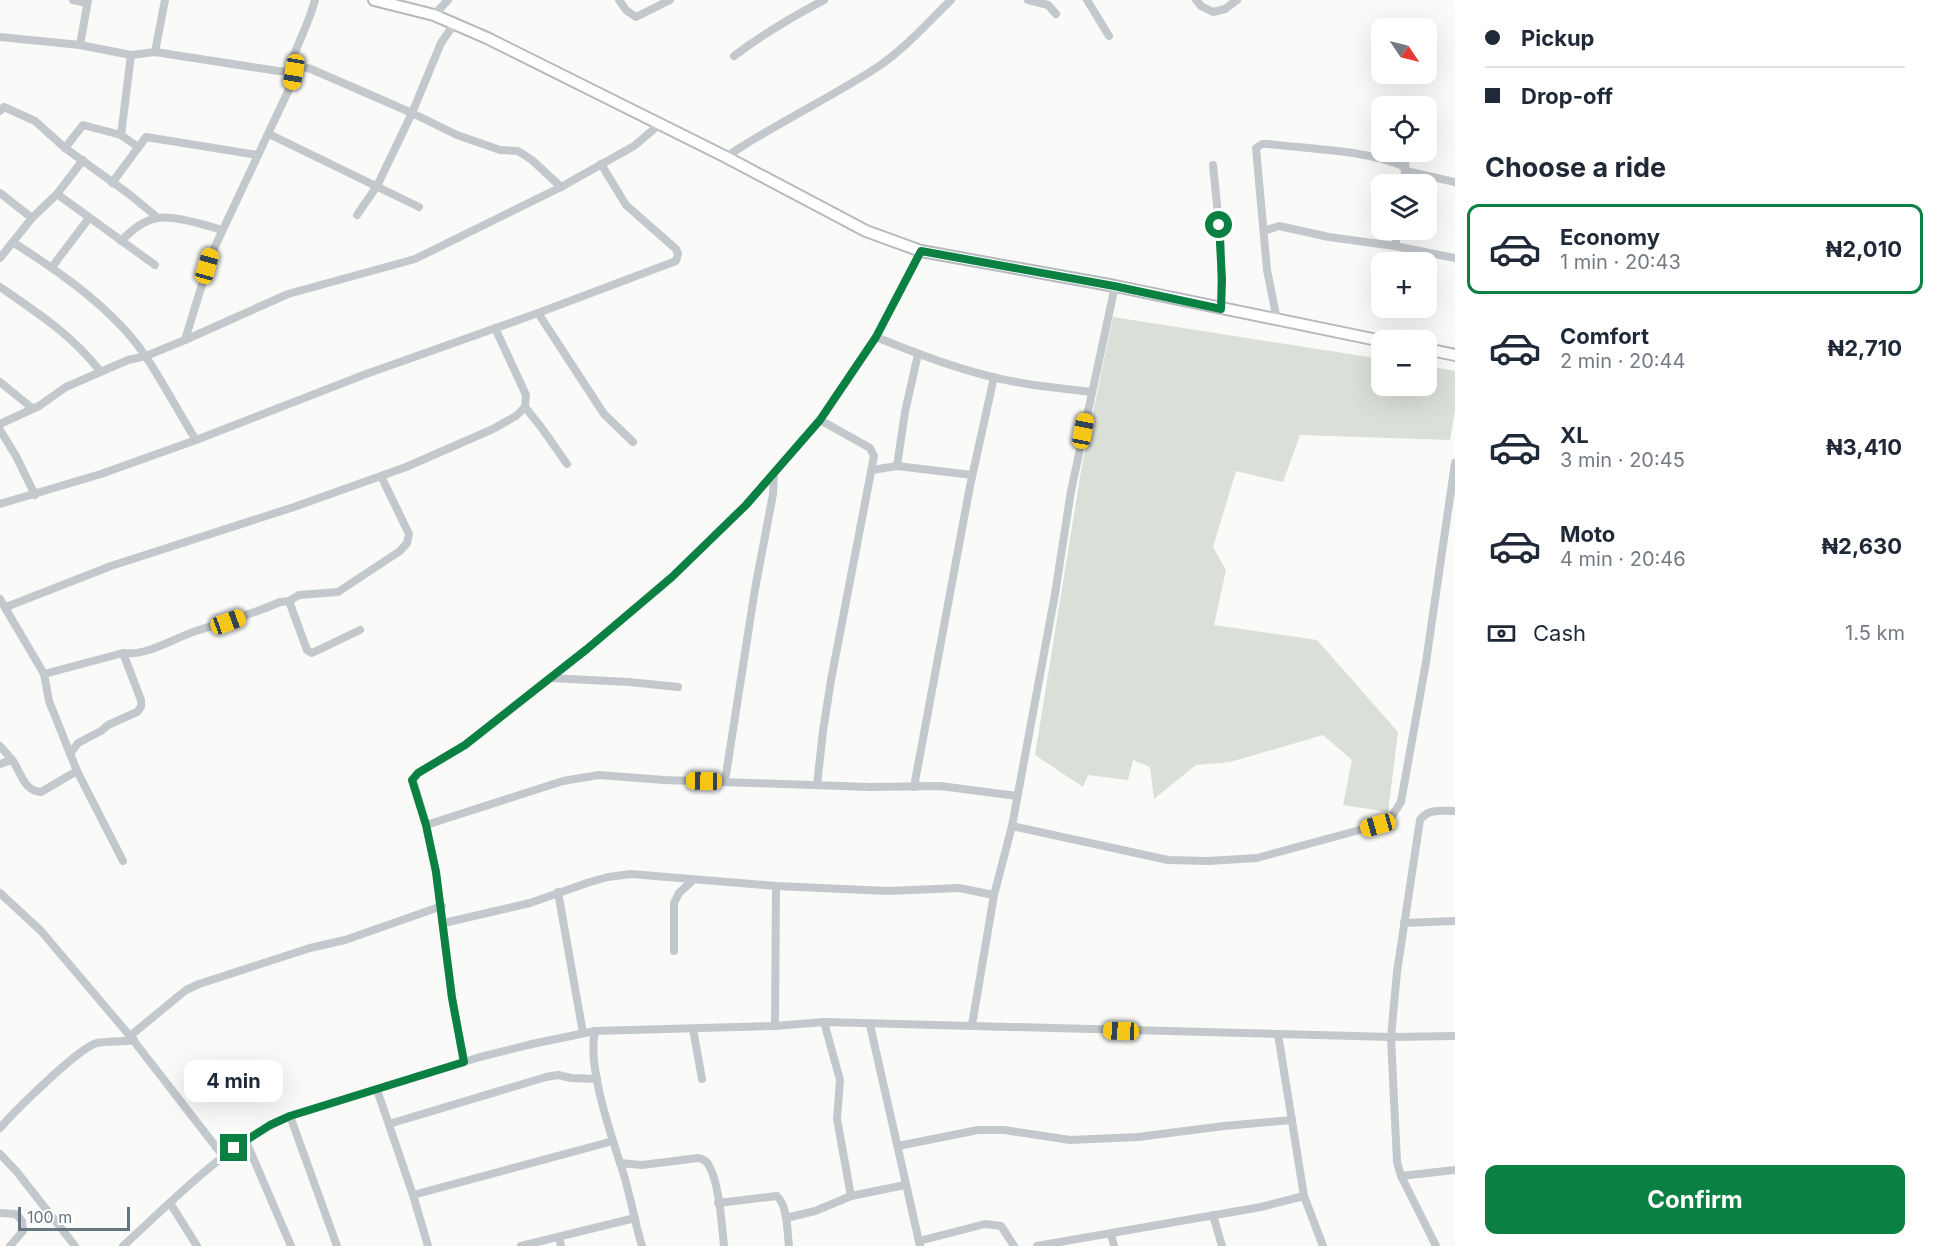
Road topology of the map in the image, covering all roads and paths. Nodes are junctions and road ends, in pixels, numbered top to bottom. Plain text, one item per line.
1 (73, 0) edge
2 (165, 0) edge
3 (315, 0) edge
4 (374, 0) edge
5 (448, 0) edge
6 (619, 0) edge
7 (670, 0) edge
8 (824, 0) edge
9 (951, 0) edge
10 (1028, 0) edge
11 (1087, 0) edge
12 (1196, 0) edge
13 (1237, 0) edge
14 (87, 2) edge
15 (1056, 14) dead end
16 (434, 15) junction
17 (454, 24) junction
18 (1109, 36) dead end
19 (0, 37) edge
20 (80, 45) junction
21 (155, 52) junction
22 (131, 55) junction
23 (734, 56) dead end
24 (294, 72) junction
25 (0, 111) edge
26 (412, 112) junction
27 (660, 124) junction
28 (269, 134) junction
29 (121, 135) junction
30 (138, 147) junction
31 (65, 148) junction
32 (258, 155) junction
33 (726, 157) junction
34 (83, 160) junction
35 (1405, 162) edge
36 (601, 164) junction
37 (1213, 165) dead end
38 (1405, 169) junction
39 (1405, 174) edge
40 (1455, 182) edge
41 (112, 183) junction
42 (377, 186) junction
43 (561, 187) junction
44 (0, 193) edge
45 (57, 194) junction
46 (419, 207) dead end
47 (357, 215) dead end
48 (32, 218) junction
49 (89, 218) junction
50 (158, 218) junction
51 (222, 230) junction
52 (1264, 231) junction
53 (1396, 240) edge
54 (121, 241) junction
55 (14, 243) junction
56 (1395, 246) junction
57 (921, 251) junction
58 (0, 258) edge
59 (1455, 258) edge
60 (155, 265) dead end
61 (52, 267) junction
62 (1114, 286) junction
63 (0, 287) edge
64 (1221, 309) junction
65 (538, 313) junction
66 (1277, 320) junction
67 (495, 328) junction
68 (876, 337) junction
69 (1371, 339) edge
70 (185, 340) junction
71 (1437, 351) edge
72 (918, 354) junction
73 (1455, 355) edge
74 (146, 356) junction
75 (100, 371) junction
76 (994, 376) junction
77 (0, 382) edge
78 (1091, 392) junction
79 (525, 407) junction
80 (32, 408) junction
81 (820, 420) junction
82 (0, 423) edge
83 (0, 430) edge
84 (196, 440) junction
85 (633, 442) dead end
86 (1455, 462) edge
87 (567, 464) dead end
88 (897, 466) junction
89 (872, 471) junction
90 (774, 474) junction
91 (972, 475) junction
92 (381, 476) junction
93 (36, 495) junction
94 (0, 504) edge
95 (0, 599) edge
96 (289, 601) junction
97 (6, 608) junction
98 (360, 630) dead end
99 (123, 653) junction
100 (44, 674) junction
101 (550, 678) junction
102 (678, 687) dead end
103 (0, 746) edge
104 (70, 754) junction
105 (12, 760) junction
106 (0, 765) edge
107 (77, 771) junction
108 (725, 781) junction
109 (817, 785) junction
110 (914, 787) junction
111 (1017, 796) junction
112 (1455, 811) edge
113 (426, 825) junction
114 (1012, 826) junction
115 (123, 861) dead end
116 (692, 880) junction
117 (776, 886) junction
118 (558, 892) junction
119 (0, 894) edge
120 (994, 895) junction
121 (442, 906) junction
122 (1455, 921) edge
123 (444, 923) junction
124 (1404, 923) junction
125 (674, 951) dead end
126 (824, 1022) junction
127 (870, 1025) junction
128 (972, 1025) junction
129 (775, 1026) junction
130 (693, 1029) junction
131 (595, 1031) junction
132 (583, 1033) junction
133 (1278, 1034) junction
134 (1455, 1036) edge
135 (1391, 1037) junction
136 (132, 1038) junction
137 (464, 1062) junction
138 (597, 1079) junction
139 (702, 1079) dead end
140 (377, 1090) junction
141 (290, 1116) junction
142 (1292, 1120) junction
143 (389, 1124) junction
144 (0, 1128) edge
145 (245, 1139) junction
146 (613, 1141) junction
147 (898, 1146) junction
148 (0, 1154) edge
149 (223, 1156) junction
150 (620, 1163) junction
151 (1455, 1170) edge
152 (1401, 1176) junction
153 (905, 1185) junction
154 (413, 1195) junction
155 (851, 1196) junction
156 (1304, 1196) junction
157 (170, 1203) junction
158 (718, 1203) junction
159 (0, 1213) edge
160 (1213, 1215) junction
161 (635, 1218) junction
162 (786, 1218) junction
163 (1111, 1234) junction
164 (559, 1238) junction
165 (131, 1243) edge
166 (919, 1243) edge
167 (10, 1246) edge
168 (75, 1246) edge
169 (123, 1246) edge
170 (197, 1246) edge
171 (291, 1246) edge
172 (337, 1246) edge
173 (428, 1246) edge
174 (521, 1246) edge
175 (561, 1246) edge
176 (642, 1246) edge
177 (724, 1246) edge
178 (789, 1246) edge
179 (1014, 1246) edge
180 (1037, 1246) edge
181 (1114, 1246) edge
182 (1221, 1246) edge
183 (1323, 1246) edge
184 (1436, 1246) edge

1 - 14 street
2 - 21 street
3 - 24 street
4 - 16 main road
5 - 16 street
6 - 7 street
8 - 23 street
9 - 33 street
10 - 15 street
11 - 18 street
12 - 13 street
14 - 20 street
16 - 17 main road
17 - 26 street
17 - 27 main road
19 - 20 street
20 - 22 street
21 - 22 street
21 - 24 street
22 - 29 street
24 - 26 street
24 - 28 street
25 - 31 street
26 - 42 street
26 - 43 street
27 - 33 main road
27 - 36 street
28 - 32 street
28 - 42 street
29 - 30 street
29 - 31 street
30 - 32 street
30 - 41 street
31 - 34 street
32 - 51 street
33 - 57 main road
34 - 41 street
34 - 45 street
35 - 38 street
36 - 43 street
36 - 65 street
37 - 64 street
38 - 39 street
38 - 40 street
38 - 52 street
41 - 50 street
42 - 46 street
42 - 47 street
43 - 70 street
44 - 48 street
45 - 48 street
45 - 49 street
48 - 55 street
49 - 54 street
49 - 61 street
50 - 51 street
50 - 54 street
51 - 70 street
52 - 56 street
52 - 66 street
53 - 56 street
54 - 60 street
55 - 58 street
55 - 61 street
56 - 59 street
57 - 62 main road
57 - 68 street
61 - 74 street
62 - 64 main road
62 - 78 street
63 - 75 street
64 - 66 main road
65 - 67 street
65 - 85 street
66 - 69 main road
67 - 79 street
67 - 84 street
68 - 72 street
68 - 81 street
70 - 74 street
71 - 73 main road
72 - 76 street
72 - 88 street
74 - 75 street
74 - 84 street
75 - 80 street
76 - 78 street
76 - 91 street
77 - 80 street
78 - 111 street
79 - 87 street
79 - 92 street
80 - 82 street
81 - 89 street
81 - 90 street
83 - 93 street
84 - 93 street
86 - 114 street
88 - 89 street
88 - 91 street
89 - 109 street
90 - 101 street
90 - 108 street
91 - 110 street
92 - 96 street
92 - 97 street
93 - 94 street
95 - 97 street
96 - 98 street
96 - 99 street
97 - 100 street
99 - 100 street
99 - 104 street
100 - 104 street
101 - 102 street
101 - 113 street
103 - 105 street
104 - 107 street
105 - 106 street
105 - 107 street
107 - 115 street
108 - 109 street
108 - 113 street
109 - 110 street
110 - 111 street
111 - 114 street
112 - 124 street
113 - 121 street
114 - 120 street
116 - 117 street
116 - 118 street
116 - 125 street
117 - 120 street
117 - 129 street
118 - 123 street
118 - 132 street
119 - 136 street
120 - 128 street
121 - 123 street
121 - 136 street
122 - 124 street
123 - 137 street
124 - 135 street
126 - 127 street
126 - 129 street
126 - 155 street
127 - 128 street
127 - 147 street
128 - 133 street
129 - 130 street
130 - 131 street
130 - 139 street
131 - 132 street
131 - 138 street
132 - 137 street
133 - 135 street
133 - 142 street
134 - 135 street
135 - 152 street
136 - 144 street
136 - 149 street
137 - 140 street
138 - 143 street
138 - 146 street
140 - 141 street
140 - 143 street
141 - 145 street
141 - 172 street
142 - 147 street
142 - 156 street
143 - 154 street
145 - 149 street
145 - 171 street
146 - 150 street
146 - 154 street
147 - 153 street
148 - 168 street
149 - 157 street
150 - 158 street
150 - 161 street
151 - 152 street
152 - 184 street
153 - 155 street
153 - 166 street
154 - 173 street
155 - 162 street
156 - 160 street
156 - 183 street
157 - 165 street
157 - 170 street
158 - 162 street
158 - 177 street
159 - 167 street
160 - 163 street
160 - 182 street
161 - 164 street
161 - 176 street
162 - 178 street
163 - 180 street
163 - 181 street
164 - 174 street
164 - 175 street
165 - 169 street
166 - 179 street

